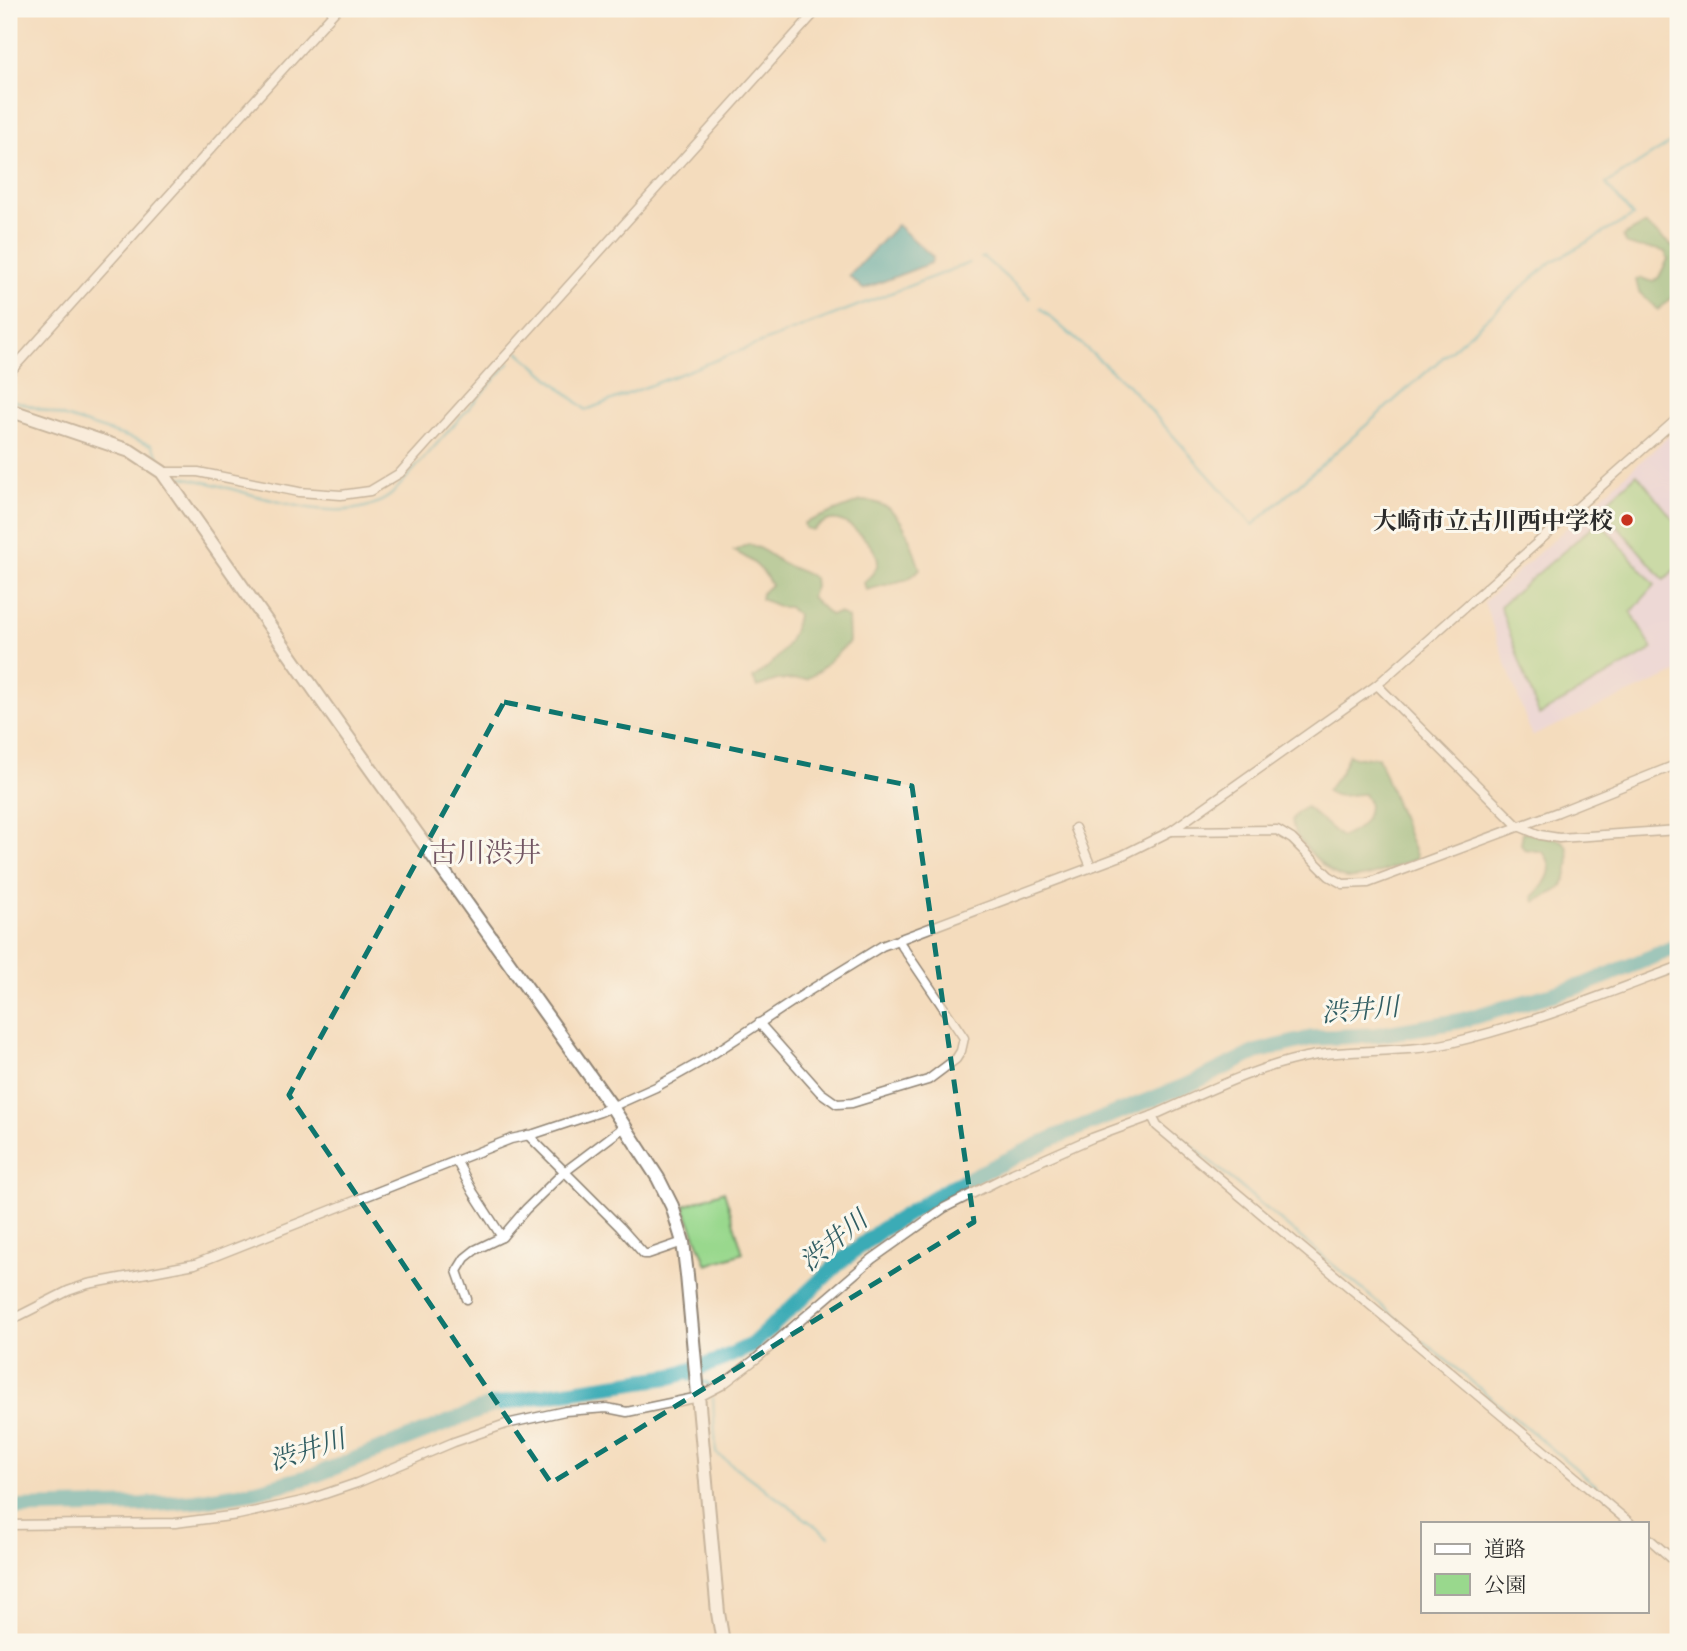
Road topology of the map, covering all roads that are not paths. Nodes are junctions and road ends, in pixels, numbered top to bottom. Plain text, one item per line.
1 (337, 9) edge
2 (818, 9) edge
3 (9, 373) edge
4 (9, 410) edge
5 (1676, 424) edge
6 (162, 472) junction
7 (1377, 685) junction
8 (1678, 764) edge
9 (1518, 826) junction
10 (1075, 828) dead end
11 (1678, 830) edge
12 (1171, 831) junction
13 (1091, 867) junction
14 (898, 940) junction
15 (1678, 967) edge
16 (758, 1023) junction
17 (612, 1107) junction
18 (1152, 1116) junction
19 (624, 1127) junction
20 (528, 1135) junction
21 (456, 1160) junction
22 (565, 1171) junction
23 (502, 1237) junction
24 (683, 1242) junction
25 (467, 1299) dead end
26 (9, 1321) edge
27 (699, 1394) junction
28 (1629, 1522) edge
29 (9, 1525) edge
30 (1648, 1538) edge
31 (1678, 1564) edge
32 (723, 1642) edge

1 - 3 street
2 - 6 street
4 - 6 street
5 - 7 street
6 - 17 street
7 - 9 street
7 - 12 street
8 - 9 street
9 - 11 street
9 - 12 street
10 - 13 street
12 - 13 street
13 - 14 street
14 - 16 street
14 - 16 street
15 - 18 street
16 - 17 street
17 - 19 street
17 - 20 street
18 - 27 street
18 - 28 street
19 - 22 street
19 - 24 street
20 - 21 street
20 - 22 street
21 - 23 street
21 - 26 street
22 - 23 street
22 - 24 street
23 - 25 street
24 - 27 street
27 - 29 street
27 - 32 street
30 - 31 street

